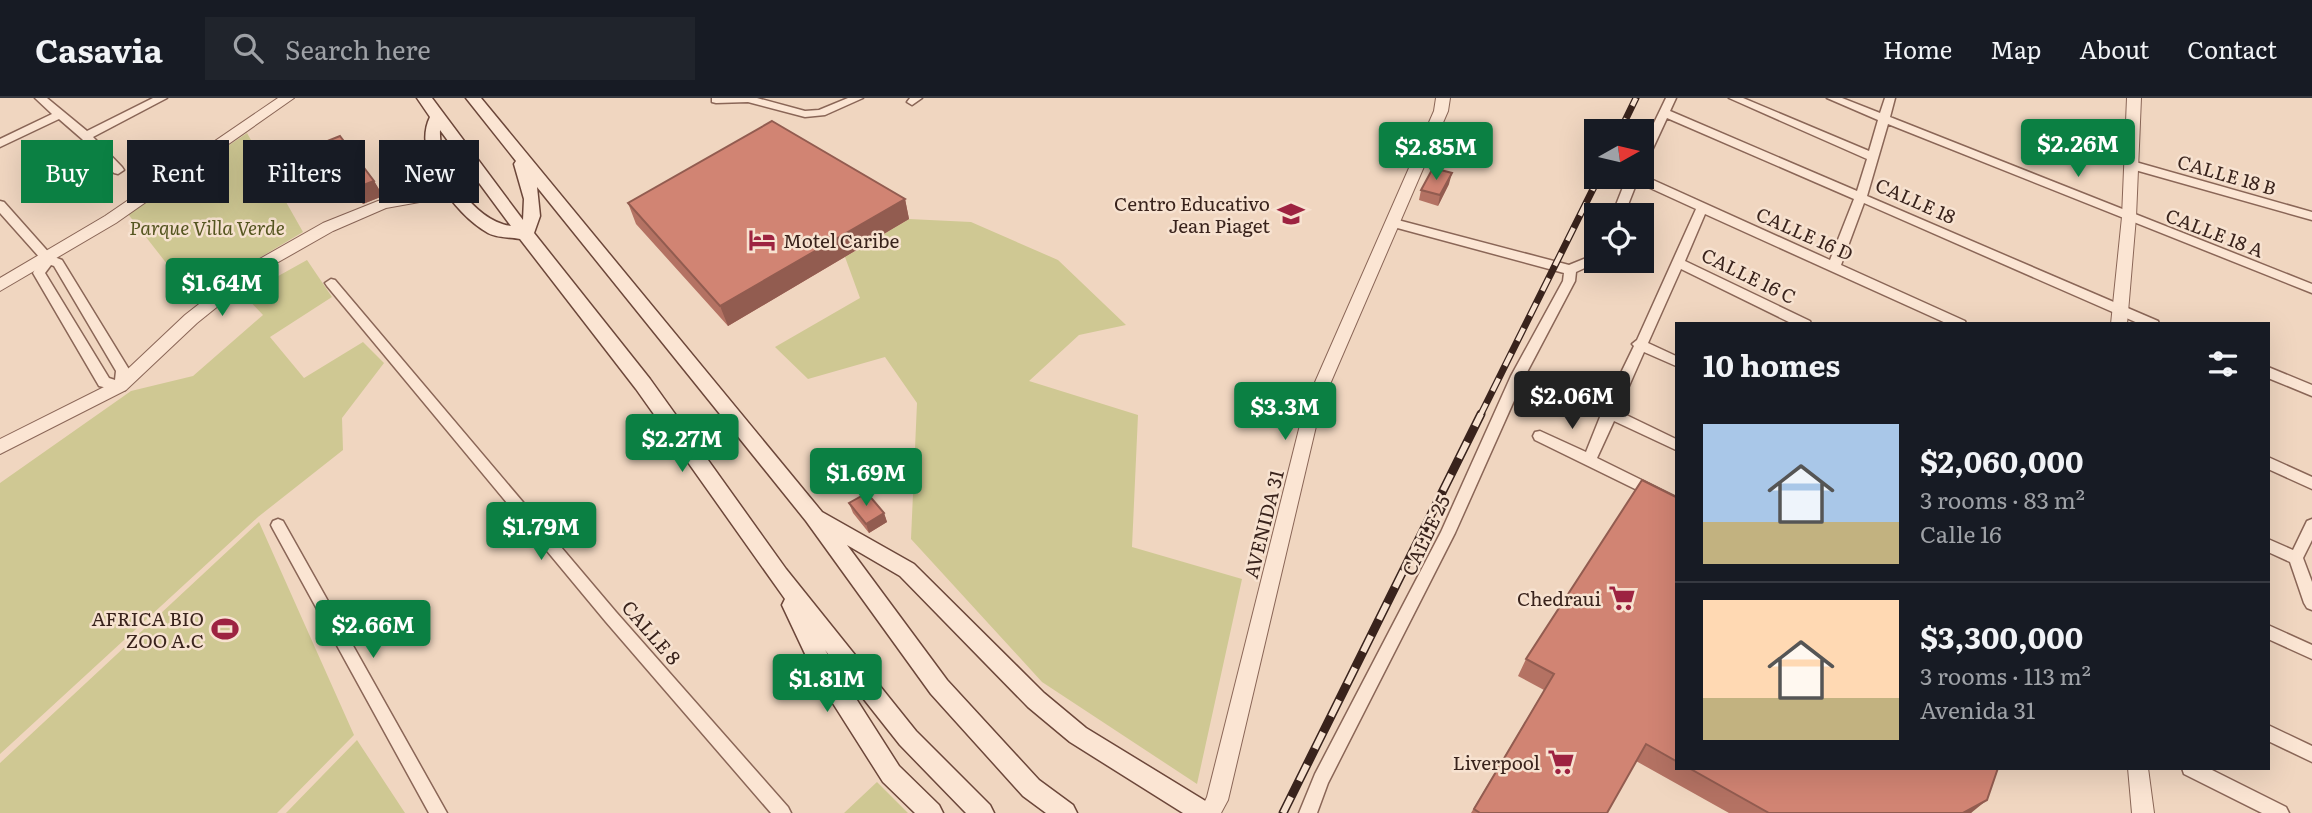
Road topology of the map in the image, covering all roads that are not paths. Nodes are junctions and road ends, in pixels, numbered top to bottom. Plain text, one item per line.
1 (40, 98) edge
2 (162, 98) edge
3 (287, 98) edge
4 (424, 98) edge
5 (473, 98) edge
6 (703, 98) edge
7 (858, 98) edge
8 (1443, 98) edge
9 (1671, 98) edge
10 (1734, 98) edge
11 (1832, 98) edge
12 (1890, 98) edge
13 (2134, 98) edge
14 (718, 99) edge
15 (1664, 112) junction
16 (61, 114) junction
17 (438, 116) junction
18 (1884, 118) junction
19 (1654, 133) edge
20 (86, 136) junction
21 (431, 140) edge
22 (0, 143) edge
23 (520, 156) junction
24 (1873, 157) junction
25 (2132, 165) junction
26 (118, 170) dead end
27 (1654, 186) edge
28 (1861, 197) junction
29 (389, 203) edge
30 (461, 203) edge
31 (0, 205) edge
32 (1702, 208) junction
33 (2312, 216) edge
34 (2129, 217) junction
35 (1394, 223) junction
36 (525, 234) junction
37 (48, 259) junction
38 (1676, 262) junction
39 (1584, 264) edge
40 (1834, 266) junction
41 (1570, 271) junction
42 (331, 283) dead end
43 (0, 285) edge
44 (2312, 289) edge
45 (2118, 317) edge
46 (1801, 322) edge
47 (1956, 322) edge
48 (2143, 322) edge
49 (1639, 344) junction
50 (1675, 362) edge
51 (2270, 373) edge
52 (120, 386) junction
53 (2312, 391) edge
54 (1609, 412) junction
55 (1540, 436) dead end
56 (1675, 445) edge
57 (0, 447) edge
58 (1590, 459) junction
59 (2270, 464) edge
60 (2312, 483) edge
61 (1675, 502) edge
62 (813, 515) junction
63 (278, 525) dead end
64 (2312, 525) edge
65 (2270, 546) edge
66 (2296, 558) junction
67 (779, 575) junction
68 (2312, 603) edge
69 (2270, 633) edge
70 (2312, 652) edge
71 (2270, 734) edge
72 (2312, 754) edge
73 (2138, 770) edge
74 (2194, 770) edge
75 (438, 813) edge
76 (782, 813) edge
77 (931, 813) edge
78 (982, 813) edge
79 (1065, 813) edge
80 (1204, 813) edge
81 (1210, 813) edge
82 (1308, 813) edge
83 (2143, 813) edge
84 (2280, 813) edge

1 - 16 street
2 - 20 street
3 - 37 street
4 - 17 main road
5 - 23 main road
6 - 14 street
7 - 14 street
8 - 35 street, AVENIDA 31
9 - 15 street
10 - 24 street
11 - 18 street, CALLE 18 A
12 - 18 street
13 - 25 street
15 - 19 street
15 - 28 street, CALLE 18
16 - 20 street
16 - 22 street
17 - 21 main road
17 - 36 main road
18 - 24 street
18 - 34 street, CALLE 18 A
20 - 26 street
23 - 36 main road
23 - 62 main road
24 - 28 street
25 - 33 street, CALLE 18 B
25 - 34 street
27 - 32 street, CALLE 16 D
28 - 40 street
28 - 45 street, CALLE 18
29 - 52 street
30 - 36 main road
31 - 37 street
32 - 38 street
32 - 40 street, CALLE 16 D
34 - 44 street, CALLE 18 A
34 - 45 street
35 - 41 street
35 - 81 street, AVENIDA 31
36 - 67 main road
37 - 43 street
37 - 52 street
37 - 52 street
38 - 46 street, CALLE 16 C
38 - 49 street
39 - 41 street
40 - 47 street, CALLE 16 D
41 - 82 street, CALLE 25
42 - 76 street, CALLE 8
45 - 48 street, CALLE 18
49 - 50 street
49 - 54 street
51 - 53 street
52 - 57 street
54 - 56 street
54 - 58 street
55 - 58 street
58 - 61 street
59 - 60 street
62 - 79 main road
62 - 80 main road
63 - 75 street
64 - 66 street
65 - 66 street
66 - 68 street
67 - 77 main road
67 - 78 main road
69 - 70 street
71 - 72 street
73 - 83 street
74 - 84 street

